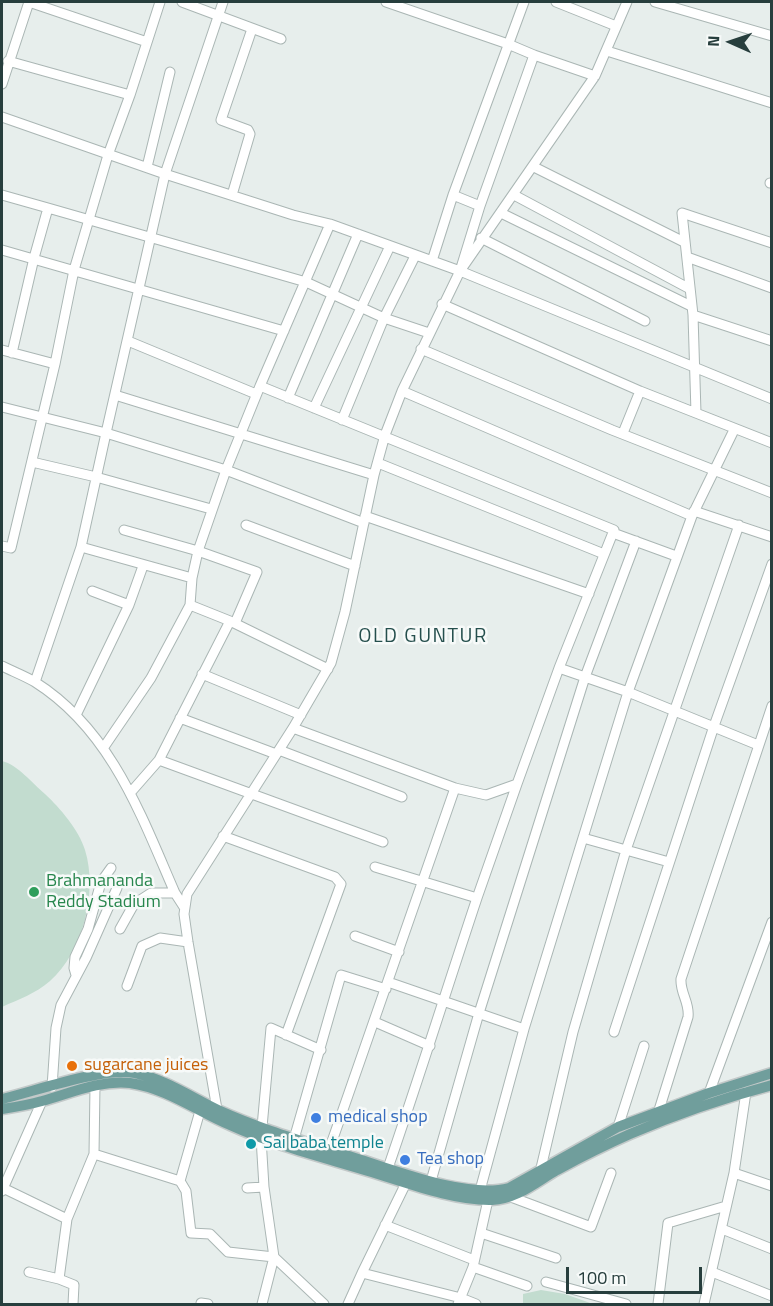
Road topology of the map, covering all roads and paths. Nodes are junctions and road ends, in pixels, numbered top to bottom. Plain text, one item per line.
1 (29, 2) edge
2 (160, 2) edge
3 (182, 2) edge
4 (223, 2) edge
5 (386, 2) edge
6 (524, 2) edge
7 (555, 2) edge
8 (627, 2) edge
9 (655, 2) edge
10 (218, 16) junction
11 (616, 26) junction
12 (252, 29) junction
13 (771, 36) edge
14 (281, 39) dead end
15 (147, 42) junction
16 (508, 44) junction
17 (607, 51) junction
18 (534, 55) junction
19 (5, 66) edge
20 (170, 72) dead end
21 (595, 76) junction
22 (2, 84) edge
23 (130, 95) junction
24 (771, 103) edge
25 (2, 117) edge
26 (108, 155) junction
27 (534, 166) junction
28 (147, 167) junction
29 (165, 174) junction
30 (2, 195) edge
31 (232, 195) junction
32 (453, 195) junction
33 (514, 195) junction
34 (480, 206) junction
35 (48, 208) junction
36 (501, 213) junction
37 (89, 219) junction
38 (330, 224) junction
39 (358, 234) junction
40 (151, 238) junction
41 (481, 238) junction
42 (684, 242) junction
43 (771, 243) edge
44 (390, 246) junction
45 (2, 250) edge
46 (415, 256) junction
47 (687, 257) junction
48 (34, 258) junction
49 (432, 261) junction
50 (74, 270) junction
51 (460, 271) junction
52 (306, 282) junction
53 (771, 288) edge
54 (690, 289) junction
55 (138, 290) junction
56 (331, 294) junction
57 (442, 304) junction
58 (361, 307) junction
59 (692, 311) junction
60 (384, 318) junction
61 (645, 321) dead end
62 (284, 331) junction
63 (429, 333) junction
64 (771, 340) edge
65 (128, 341) junction
66 (421, 349) junction
67 (2, 350) edge
68 (12, 353) junction
69 (55, 364) junction
70 (695, 368) junction
71 (258, 390) junction
72 (402, 391) junction
73 (639, 391) junction
74 (116, 395) junction
75 (288, 398) junction
76 (771, 399) edge
77 (2, 407) edge
78 (314, 408) junction
79 (696, 413) junction
80 (41, 417) junction
81 (342, 420) junction
82 (734, 430) junction
83 (106, 433) junction
84 (624, 434) junction
85 (240, 435) junction
86 (385, 435) junction
87 (771, 443) edge
88 (32, 462) junction
89 (378, 463) junction
90 (226, 470) junction
91 (714, 470) junction
92 (374, 475) junction
93 (96, 477) junction
94 (771, 493) edge
95 (212, 509) junction
96 (693, 513) junction
97 (364, 520) junction
98 (246, 525) dead end
99 (739, 525) junction
100 (124, 530) dead end
101 (613, 533) junction
102 (771, 537) edge
103 (636, 541) junction
104 (2, 546) edge
105 (81, 548) junction
106 (198, 551) junction
107 (604, 555) junction
108 (676, 556) junction
109 (771, 564) edge
110 (143, 566) junction
111 (355, 567) junction
112 (192, 578) junction
113 (92, 591) dead end
114 (588, 594) junction
115 (129, 605) junction
116 (190, 605) junction
117 (232, 622) junction
118 (2, 666) edge
119 (559, 668) junction
120 (328, 669) junction
121 (202, 674) junction
122 (585, 677) junction
123 (35, 682) junction
124 (628, 692) junction
125 (771, 706) edge
126 (674, 710) junction
127 (76, 715) junction
128 (301, 715) junction
129 (180, 718) junction
130 (714, 726) junction
131 (293, 728) junction
132 (758, 745) junction
133 (104, 747) junction
134 (278, 752) junction
135 (159, 760) junction
136 (517, 784) junction
137 (456, 788) junction
138 (131, 792) junction
139 (251, 793) junction
140 (402, 797) dead end
141 (223, 836) junction
142 (583, 838) junction
143 (383, 842) dead end
144 (626, 850) junction
145 (669, 862) junction
146 (375, 867) dead end
147 (111, 868) dead end
148 (424, 881) junction
149 (117, 888) dead end
150 (175, 893) junction
151 (477, 898) junction
152 (184, 907) junction
153 (771, 922) edge
154 (120, 929) dead end
155 (355, 936) dead end
156 (188, 942) junction
157 (399, 952) junction
158 (76, 975) junction
159 (387, 985) junction
160 (128, 986) dead end
161 (442, 1002) junction
162 (478, 1013) junction
163 (375, 1023) junction
164 (524, 1029) junction
165 (614, 1032) dead end
166 (286, 1035) junction
167 (430, 1046) junction
168 (644, 1046) dead end
169 (321, 1050) junction
170 (771, 1073) edge
171 (771, 1084) edge
172 (95, 1086) junction
173 (52, 1087) junction
174 (746, 1092) junction
175 (709, 1093) junction
176 (2, 1098) edge
177 (42, 1101) junction
178 (2, 1109) edge
179 (658, 1110) junction
180 (200, 1111) junction
181 (218, 1115) junction
182 (618, 1127) junction
183 (261, 1133) junction
184 (294, 1139) junction
185 (329, 1150) junction
186 (94, 1154) junction
187 (2, 1163) edge
188 (11, 1168) junction
189 (388, 1168) junction
190 (541, 1168) junction
191 (611, 1173) dead end
192 (734, 1173) junction
193 (430, 1180) junction
194 (180, 1181) junction
195 (406, 1182) junction
196 (771, 1186) edge
197 (248, 1188) dead end
198 (264, 1188) junction
199 (2, 1189) edge
200 (482, 1196) junction
201 (511, 1197) junction
202 (726, 1206) junction
203 (67, 1219) junction
204 (385, 1225) junction
205 (722, 1229) junction
206 (481, 1233) junction
207 (771, 1248) edge
208 (274, 1257) junction
209 (556, 1258) dead end
210 (474, 1263) junction
211 (29, 1272) dead end
212 (712, 1272) junction
213 (362, 1273) junction
214 (59, 1279) junction
215 (546, 1282) dead end
216 (527, 1286) dead end
217 (771, 1296) edge
218 (459, 1301) edge
219 (74, 1305) edge
220 (262, 1305) edge
221 (324, 1305) edge
222 (348, 1305) edge
223 (476, 1305) edge
224 (626, 1305) edge
225 (658, 1305) edge
226 (704, 1305) edge

1 - 15 street
1 - 19 street
2 - 15 street
3 - 10 street
4 - 10 street
5 - 16 street
6 - 16 street
7 - 11 street
8 - 11 street
9 - 13 street
10 - 12 street
10 - 29 street
11 - 17 street
12 - 14 street
12 - 31 street
15 - 23 street
16 - 18 street
16 - 32 street
17 - 21 street
17 - 24 street
18 - 21 street
18 - 34 street
19 - 22 street
19 - 23 street
20 - 28 street
21 - 27 street
23 - 26 street
25 - 26 street
26 - 28 street
26 - 37 street
27 - 33 street
27 - 42 street
28 - 29 street
29 - 31 street
29 - 40 street
30 - 35 street
31 - 38 street
32 - 34 street
32 - 49 street
33 - 36 street
33 - 54 street
34 - 51 street
35 - 37 street
35 - 48 street
36 - 41 street
36 - 59 street
37 - 40 street
37 - 50 street
38 - 39 street
38 - 52 street
39 - 44 street
39 - 56 street
40 - 52 street
40 - 55 street
41 - 51 street
41 - 61 street
42 - 43 street
42 - 47 street
44 - 46 street
44 - 58 street
45 - 48 street
46 - 49 street
46 - 60 street
47 - 53 street
47 - 54 street
48 - 50 street
48 - 68 street
49 - 51 street
50 - 55 street
50 - 69 street
51 - 57 street
51 - 70 street
52 - 56 street
52 - 62 street
54 - 59 street
55 - 62 street
55 - 65 street
56 - 58 street
56 - 75 street
57 - 63 street
57 - 73 street
58 - 60 street
58 - 78 street
59 - 64 street
59 - 70 street
60 - 63 street
60 - 81 street
62 - 71 street
63 - 66 street
65 - 71 street
65 - 74 street
66 - 72 street
66 - 84 street
67 - 68 street
68 - 69 street
69 - 80 street
70 - 76 street
70 - 79 street
71 - 75 street
71 - 85 street
72 - 86 street
72 - 96 street
73 - 79 street
73 - 84 street
74 - 83 street
74 - 85 street
75 - 78 street
77 - 80 street
78 - 81 street
79 - 82 street
80 - 83 street
80 - 88 street
81 - 86 street
82 - 87 street
82 - 91 street
83 - 90 street
83 - 93 street
84 - 91 street
85 - 90 street
85 - 92 street
86 - 89 street
86 - 101 street
88 - 93 street
88 - 104 street
89 - 92 street
89 - 107 street
90 - 95 street
90 - 97 street
91 - 94 street
91 - 96 street
92 - 97 street
93 - 95 street
93 - 105 street
95 - 106 street
96 - 99 street
96 - 108 street
97 - 111 street
97 - 114 street
98 - 111 street
99 - 102 street
99 - 126 street
100 - 106 street
101 - 103 street
101 - 107 street
103 - 108 street
103 - 122 street
105 - 110 street
105 - 123 street
106 - 112 street
106 - 117 street
107 - 114 street
108 - 124 street
109 - 130 street
110 - 112 street
110 - 115 street
111 - 120 street
112 - 116 street
113 - 115 street
114 - 119 street
115 - 127 street
116 - 117 street
116 - 133 street
117 - 120 street
117 - 121 street
118 - 123 street
119 - 122 street
119 - 136 street
120 - 128 street
121 - 128 street
121 - 129 street
122 - 124 street
122 - 162 street
123 - 127 street
124 - 126 street
124 - 142 street
125 - 132 street
126 - 130 street
126 - 144 street
127 - 133 street
128 - 131 street
129 - 134 street
129 - 135 street
130 - 132 street
130 - 145 street
131 - 134 street
131 - 137 street
132 - 179 street
133 - 138 street
134 - 139 street
134 - 140 street
135 - 138 street
135 - 139 street
136 - 137 street
136 - 151 street
137 - 148 street
138 - 150 street
139 - 141 street
139 - 143 street
141 - 152 street
141 - 166 street
142 - 144 street
142 - 164 street
144 - 145 street
144 - 190 street
145 - 165 street
146 - 148 street
147 - 158 street
148 - 151 street
148 - 157 street
149 - 158 street
150 - 152 street
150 - 154 street
151 - 161 street
152 - 156 street
153 - 175 street
155 - 157 street
156 - 160 street
156 - 181 street
157 - 159 street
158 - 173 street
159 - 161 street
159 - 163 street
159 - 169 street
161 - 162 street
161 - 167 street
162 - 164 street
162 - 193 street
163 - 167 street
163 - 185 street
164 - 200 street
166 - 169 street
166 - 183 street
167 - 189 street
168 - 182 street
169 - 184 street
170 - 175 main road
171 - 174 main road
172 - 177 main road
172 - 180 main road
172 - 186 street
173 - 176 main road
173 - 181 main road
174 - 192 street
174 - 201 main road
175 - 179 main road
177 - 178 main road
177 - 188 street
179 - 182 main road
180 - 181 main road
180 - 194 street
181 - 183 main road
182 - 190 main road
183 - 184 main road
183 - 195 main road
183 - 198 street
184 - 185 main road
185 - 189 main road
186 - 194 street
186 - 203 street
187 - 188 street
188 - 199 street
189 - 193 main road
190 - 200 main road
191 - 201 street
192 - 196 street
192 - 202 street
193 - 200 main road
194 - 208 street
195 - 200 main road
195 - 204 street
197 - 198 street
198 - 208 street
199 - 203 street
200 - 201 main road
200 - 206 street
202 - 205 street
202 - 225 street
203 - 214 street
204 - 210 street
204 - 213 street
205 - 207 street
205 - 212 street
206 - 209 street
206 - 210 street
208 - 220 street
208 - 221 street
210 - 216 street
210 - 218 street
211 - 214 street
212 - 217 street
212 - 226 street
213 - 218 street
213 - 222 street
214 - 219 street
215 - 224 street
218 - 223 street

